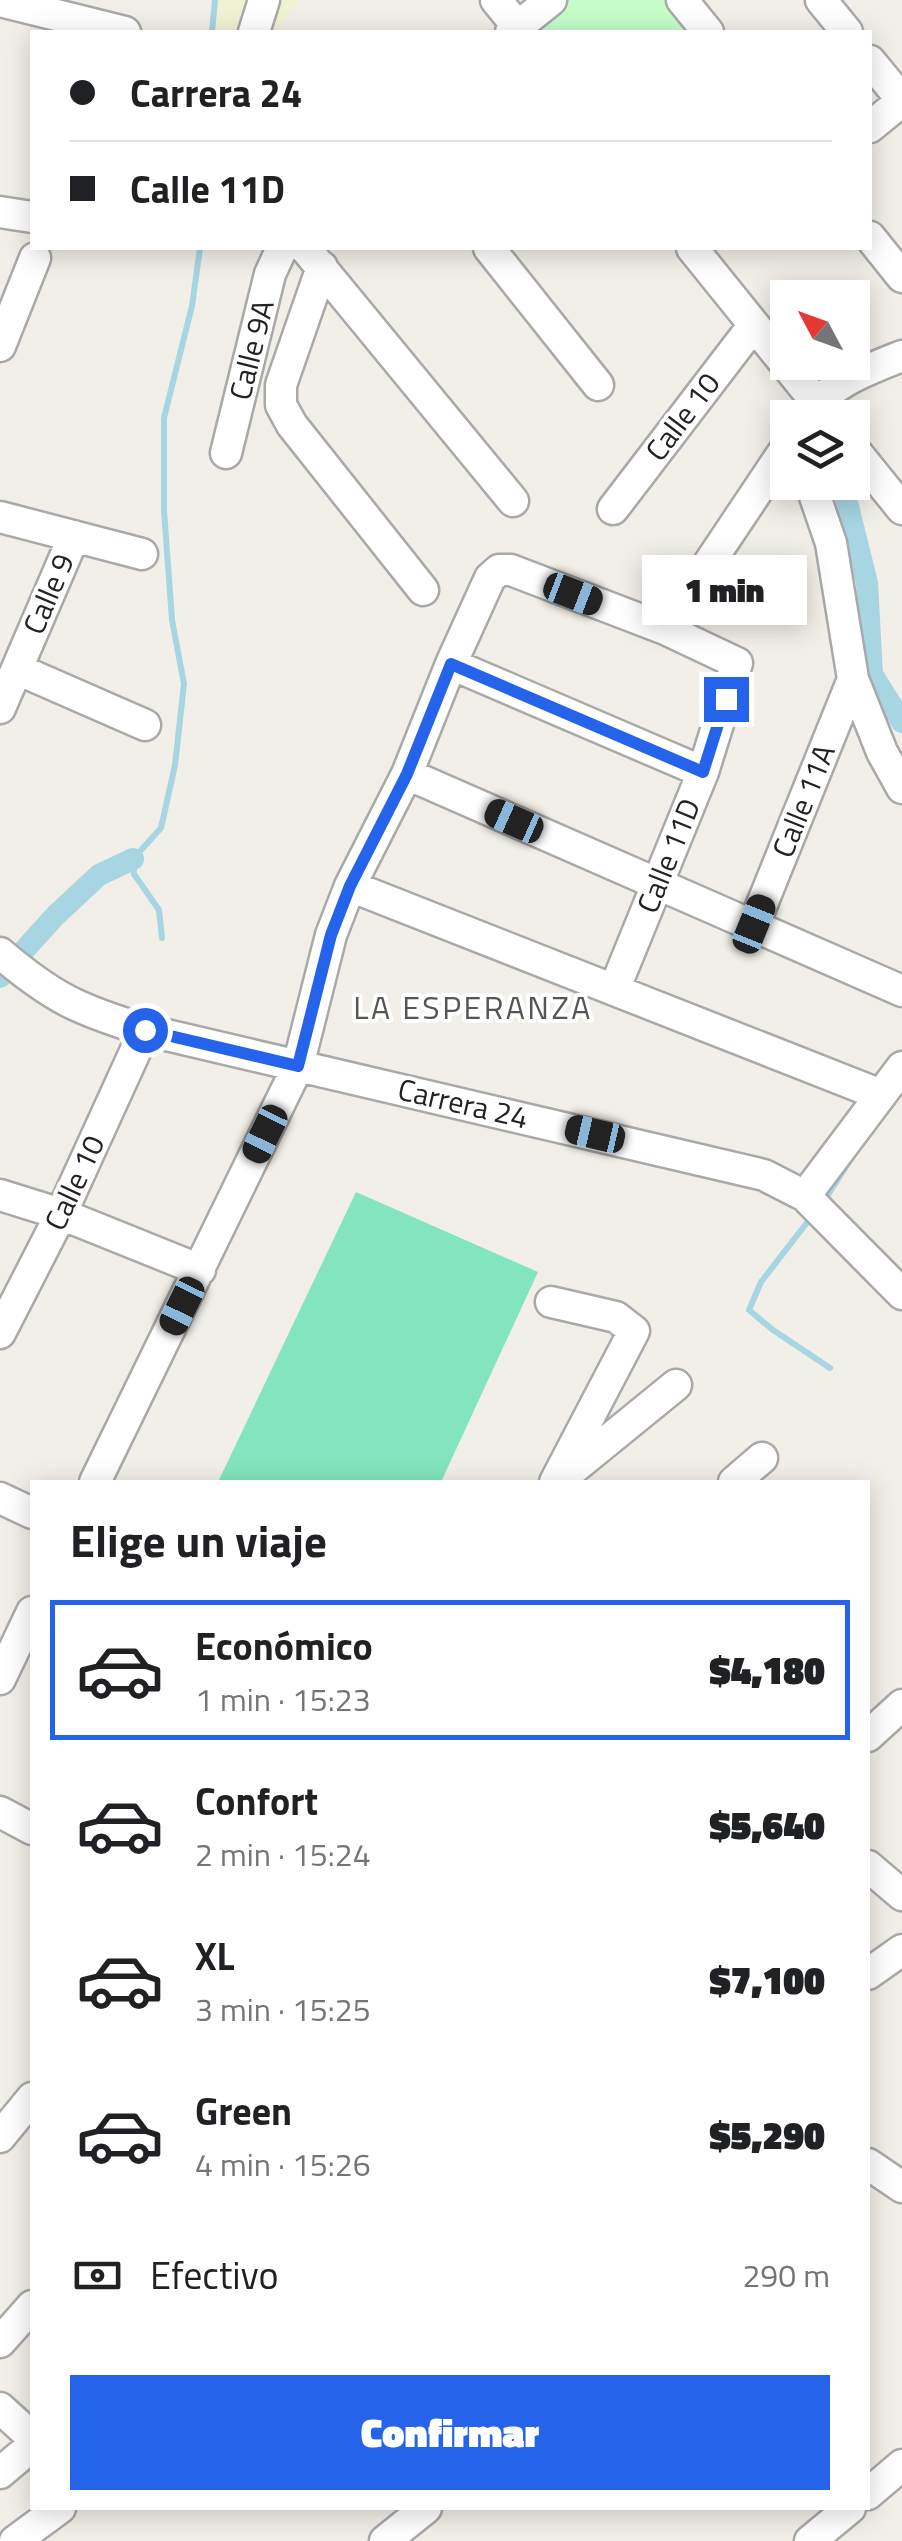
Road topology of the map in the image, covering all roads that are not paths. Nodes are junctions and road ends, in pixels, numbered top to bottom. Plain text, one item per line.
1 (264, 0) edge
2 (496, 0) edge
3 (551, 0) edge
4 (682, 0) edge
5 (821, 0) edge
6 (0, 1) edge
7 (111, 23) edge
8 (255, 30) edge
9 (516, 30) edge
10 (518, 30) edge
11 (706, 30) edge
12 (845, 30) edge
13 (872, 63) edge
14 (902, 100) edge
15 (872, 125) edge
16 (0, 212) edge
17 (30, 218) edge
18 (872, 239) edge
19 (281, 250) edge
20 (492, 250) edge
21 (706, 253) edge
22 (313, 257) edge
23 (35, 258) dead end
24 (902, 277) edge
25 (753, 326) junction
26 (0, 346) edge
27 (902, 356) edge
28 (598, 385) dead end
29 (808, 400) edge
30 (829, 400) edge
31 (226, 453) dead end
32 (870, 466) edge
33 (770, 471) edge
34 (899, 497) edge
35 (816, 500) edge
36 (512, 501) dead end
37 (613, 508) dead end
38 (0, 517) edge
39 (74, 536) junction
40 (142, 554) dead end
41 (424, 590) dead end
42 (666, 629) junction
43 (451, 664) junction
44 (17, 670) junction
45 (854, 678) junction
46 (0, 708) edge
47 (145, 725) dead end
48 (703, 772) junction
49 (407, 774) junction
50 (902, 788) edge
51 (657, 884) junction
52 (350, 886) junction
53 (754, 924) junction
54 (2, 954) edge
55 (614, 990) junction
56 (902, 990) edge
57 (145, 1030) junction
58 (298, 1066) junction
59 (902, 1067) edge
60 (881, 1095) junction
61 (0, 1195) edge
62 (817, 1208) junction
63 (61, 1214) junction
64 (200, 1270) junction
65 (902, 1294) edge
66 (552, 1302) dead end
67 (0, 1333) edge
68 (676, 1385) dead end
69 (762, 1458) dead end
70 (97, 1480) edge
71 (557, 1480) edge
72 (558, 1480) edge
73 (736, 1480) edge
74 (0, 1498) edge
75 (30, 1512) edge
76 (30, 1616) edge
77 (0, 1679) edge
78 (902, 1706) edge
79 (870, 1734) edge
80 (0, 1812) edge
81 (30, 1828) edge
82 (870, 1868) edge
83 (902, 1895) edge
84 (902, 1950) edge
85 (870, 1973) edge
86 (30, 2100) edge
87 (0, 2137) edge
88 (870, 2165) edge
89 (902, 2187) edge
90 (30, 2308) edge
91 (0, 2342) edge
92 (0, 2408) edge
93 (30, 2435) edge
94 (30, 2448) edge
95 (902, 2465) edge
96 (0, 2474) edge
97 (870, 2492) edge
98 (57, 2510) edge
99 (424, 2510) edge
100 (848, 2510) edge
101 (393, 2539) edge
102 (15, 2541) edge
103 (810, 2541) edge

1 - 8 street
2 - 9 street
3 - 10 street
4 - 11 street
5 - 12 street
6 - 7 street
13 - 14 street
14 - 15 street
16 - 17 street
18 - 24 street
19 - 31 street, Calle 9A
20 - 28 street
21 - 25 street
22 - 36 street
22 - 41 street
23 - 26 street
25 - 29 street
25 - 37 street, Calle 10
27 - 30 street
32 - 34 street
33 - 42 street
35 - 45 street
38 - 39 street
39 - 40 street
39 - 44 street, Calle 9
42 - 43 street
42 - 48 street, Calle 11D
43 - 48 street
43 - 49 street
44 - 46 street, Calle 9
44 - 47 street
45 - 50 street
45 - 53 street, Calle 11A
48 - 51 street, Calle 11D
49 - 51 street
49 - 52 street
51 - 53 street
51 - 55 street, Calle 11D
52 - 55 street
52 - 58 street
53 - 56 street
54 - 57 street, Carrera 24
55 - 60 street
57 - 58 street, Carrera 24
57 - 63 street, Calle 10
58 - 62 street, Carrera 24
58 - 64 street
59 - 60 street
60 - 62 street
61 - 63 street
62 - 65 street, Carrera 24
63 - 64 street
63 - 67 street, Calle 10
64 - 70 street
66 - 71 street
68 - 72 street
69 - 73 street
74 - 75 street
76 - 77 street
78 - 79 street
80 - 81 street
82 - 83 street
84 - 85 street
86 - 87 street
88 - 89 street
90 - 91 street
92 - 93 street
94 - 96 street
95 - 97 street
98 - 102 street
99 - 101 street
100 - 103 street

